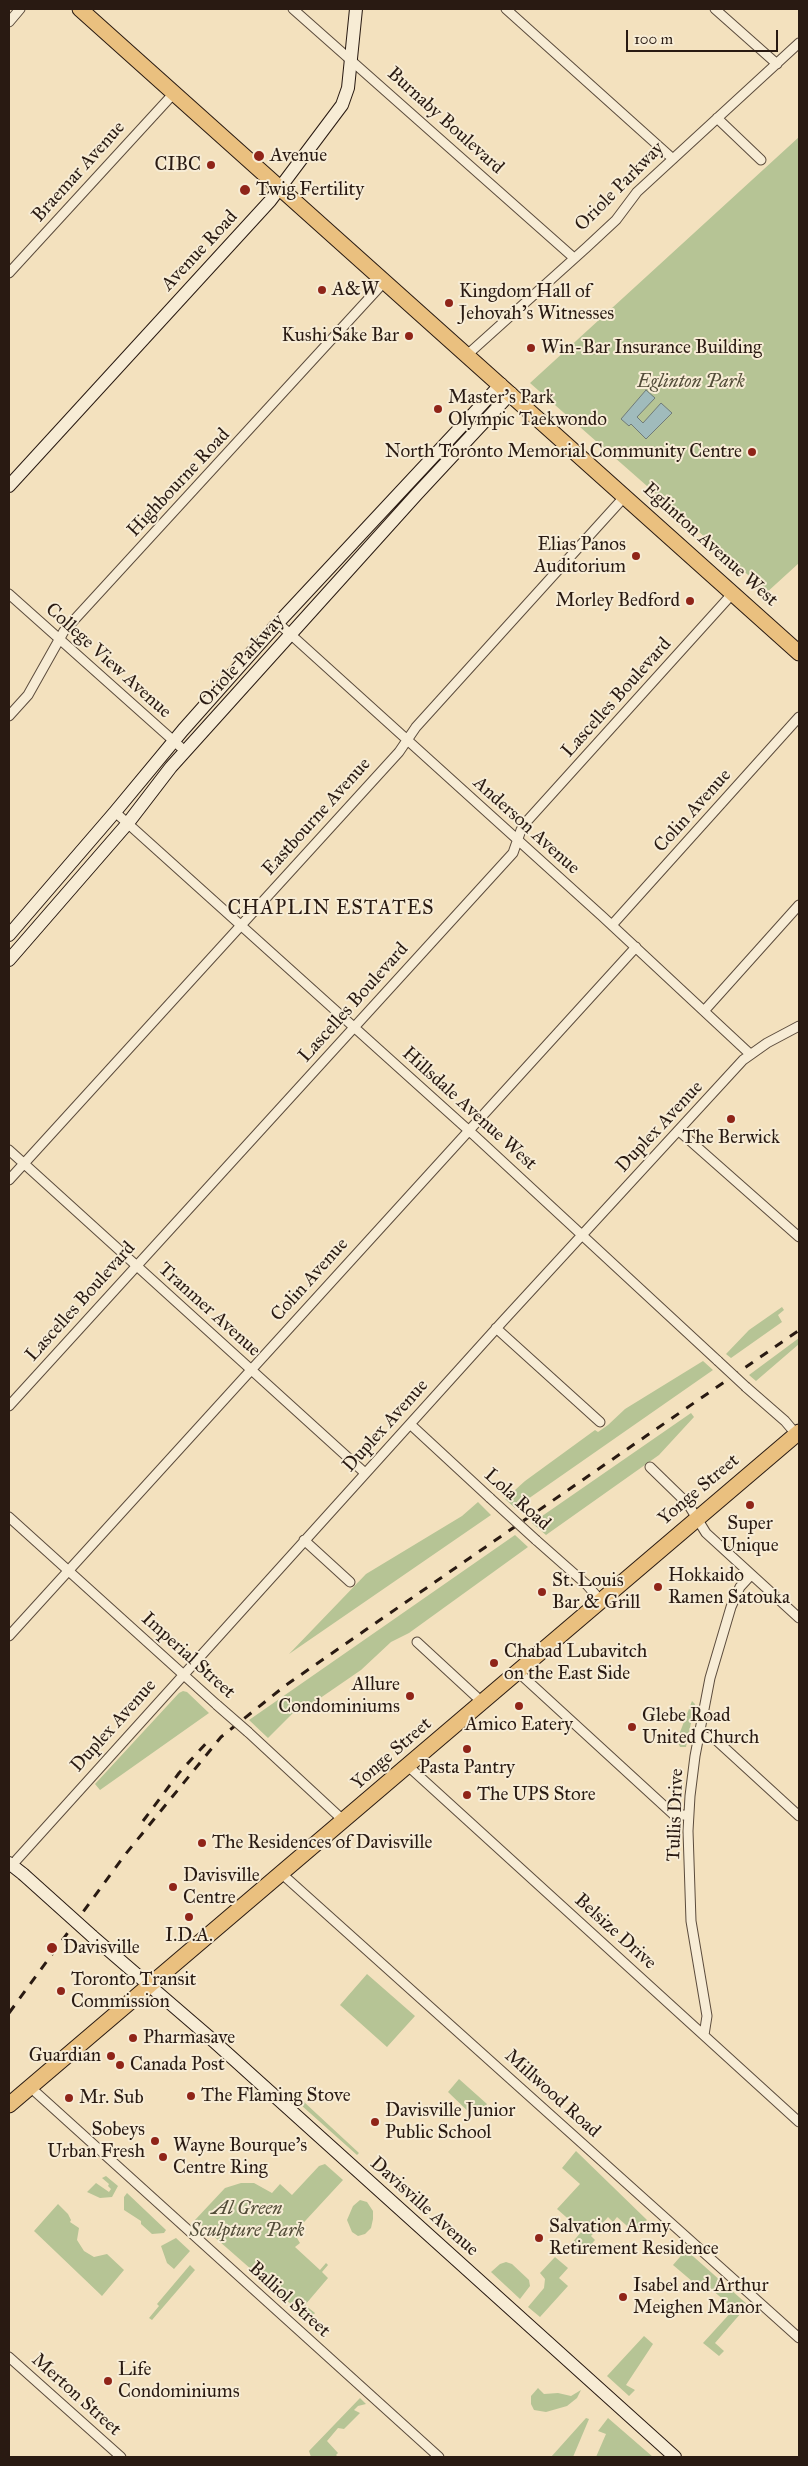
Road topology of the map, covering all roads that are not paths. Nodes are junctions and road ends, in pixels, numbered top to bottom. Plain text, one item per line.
1 (20, 9) edge
2 (80, 9) edge
3 (294, 9) edge
4 (356, 9) edge
5 (506, 9) edge
6 (715, 9) edge
7 (9, 22) edge
8 (799, 43) edge
9 (350, 59) junction
10 (777, 64) junction
11 (175, 92) junction
12 (717, 118) junction
13 (673, 159) junction
14 (761, 160) dead end
15 (281, 188) junction
16 (574, 258) junction
17 (9, 273) edge
18 (385, 281) junction
19 (467, 355) junction
20 (506, 389) junction
21 (475, 412) junction
22 (486, 422) junction
23 (9, 486) edge
24 (626, 496) junction
25 (733, 593) junction
26 (9, 594) edge
27 (278, 623) junction
28 (291, 635) junction
29 (59, 640) junction
30 (799, 653) edge
31 (9, 716) edge
32 (799, 717) edge
33 (407, 740) junction
34 (174, 741) junction
35 (185, 751) junction
36 (115, 812) junction
37 (128, 823) junction
38 (517, 841) junction
39 (799, 905) edge
40 (241, 924) junction
41 (612, 925) junction
42 (9, 935) edge
43 (636, 947) junction
44 (9, 960) edge
45 (704, 1011) junction
46 (354, 1026) junction
47 (799, 1026) edge
48 (750, 1054) junction
49 (468, 1130) junction
50 (679, 1131) junction
51 (9, 1150) edge
52 (23, 1164) junction
53 (9, 1180) edge
54 (582, 1235) junction
55 (799, 1237) edge
56 (137, 1265) junction
57 (496, 1328) junction
58 (250, 1370) junction
59 (9, 1406) edge
60 (600, 1422) dead end
61 (410, 1424) junction
62 (798, 1433) edge
63 (650, 1467) dead end
64 (366, 1473) junction
65 (9, 1517) edge
66 (697, 1518) junction
67 (304, 1540) junction
68 (68, 1570) junction
69 (750, 1574) junction
70 (350, 1582) dead end
71 (601, 1601) junction
72 (799, 1618) edge
73 (9, 1636) edge
74 (417, 1642) dead end
75 (518, 1672) junction
76 (183, 1674) junction
77 (482, 1702) junction
78 (699, 1734) junction
79 (408, 1766) junction
80 (688, 1815) junction
81 (799, 1816) edge
82 (344, 1821) junction
83 (10, 1864) edge
84 (282, 1874) junction
85 (148, 1986) junction
86 (704, 2035) junction
87 (30, 2087) junction
88 (9, 2105) edge
89 (799, 2122) edge
90 (799, 2338) edge
91 (9, 2357) edge
92 (121, 2457) edge
93 (439, 2457) edge
94 (675, 2457) edge

1 - 7 street
2 - 11 main road, Eglinton Avenue West
3 - 9 street, Burnaby Boulevard
4 - 9 street, Avenue Road
5 - 13 street
6 - 10 street
8 - 10 street, Oriole Parkway
9 - 15 street, Avenue Road
9 - 16 street, Burnaby Boulevard
10 - 12 street, Oriole Parkway
11 - 15 main road, Eglinton Avenue West
11 - 17 street, Braemar Avenue
12 - 13 street, Oriole Parkway
12 - 14 street
13 - 16 street, Oriole Parkway
15 - 18 main road, Eglinton Avenue West
15 - 23 street, Avenue Road
16 - 19 street, Oriole Parkway
18 - 19 main road, Eglinton Avenue West
18 - 29 street, Highbourne Road
19 - 20 main road, Eglinton Avenue West
20 - 21 street, Oriole Parkway
20 - 22 street, Oriole Parkway
20 - 24 main road, Eglinton Avenue West
21 - 22 street
21 - 27 street, Oriole Parkway
22 - 28 street, Oriole Parkway
24 - 25 main road, Eglinton Avenue West
24 - 33 street, Eastbourne Avenue
25 - 30 main road, Eglinton Avenue West
25 - 38 street, Lascelles Boulevard
26 - 29 street, College View Avenue
27 - 28 street, Anderson Avenue
27 - 34 street, Oriole Parkway
28 - 33 street, Anderson Avenue
28 - 35 street, Oriole Parkway
29 - 31 street, Highbourne Road
29 - 34 street, College View Avenue
32 - 41 street, Colin Avenue
33 - 38 street, Anderson Avenue
33 - 40 street, Eastbourne Avenue
34 - 35 street, College View Avenue
34 - 36 street, Oriole Parkway
35 - 37 street, Oriole Parkway
36 - 37 street, Hillsdale Avenue West
36 - 42 street, Oriole Parkway
37 - 40 street, Hillsdale Avenue West
37 - 44 street, Oriole Parkway
38 - 41 street, Anderson Avenue
38 - 46 street, Lascelles Boulevard
39 - 45 street
40 - 46 street, Hillsdale Avenue West
40 - 52 street, Eastbourne Avenue
41 - 43 street, Anderson Avenue
43 - 45 street, Anderson Avenue
43 - 49 street, Colin Avenue
45 - 48 street, Anderson Avenue
46 - 49 street, Hillsdale Avenue West
46 - 56 street, Lascelles Boulevard
47 - 48 street, Duplex Avenue
48 - 50 street, Duplex Avenue
49 - 54 street, Hillsdale Avenue West
49 - 58 street, Colin Avenue
50 - 54 street, Duplex Avenue
50 - 55 street
51 - 52 street, Tranmer Avenue
52 - 53 street, Eastbourne Avenue
52 - 56 street, Tranmer Avenue
54 - 57 street, Duplex Avenue
54 - 62 street, Hillsdale Avenue West, bridge
56 - 58 street, Tranmer Avenue
56 - 59 street, Lascelles Boulevard
57 - 60 street
57 - 61 street, Duplex Avenue
58 - 64 street, Tranmer Avenue
58 - 68 street, Colin Avenue
61 - 64 street, Duplex Avenue
61 - 71 street, Lola Road, bridge
62 - 66 main road, Yonge Street
63 - 66 street
64 - 67 street, Duplex Avenue
65 - 68 street, Imperial Street
66 - 69 street
66 - 71 main road, Yonge Street
67 - 70 street
67 - 76 street, Duplex Avenue
68 - 73 street, Colin Avenue
68 - 76 street, Imperial Street
69 - 72 street
69 - 78 street, Tullis Drive
71 - 75 main road, Yonge Street
74 - 77 street
75 - 77 main road, Yonge Street
75 - 80 street
76 - 82 street, Imperial Street, bridge
76 - 83 street, Duplex Avenue
77 - 79 main road, Yonge Street
78 - 80 street, Tullis Drive
78 - 81 street
79 - 82 main road, Yonge Street
79 - 86 street, Belsize Drive
80 - 86 street, Tullis Drive
82 - 84 main road, Yonge Street
83 - 85 street, Davisville Avenue, bridge
84 - 85 main road, Yonge Street
84 - 90 street, Millwood Road
85 - 87 main road, Yonge Street
85 - 94 street, Davisville Avenue
86 - 89 street, Belsize Drive
87 - 88 main road, Yonge Street
87 - 93 street, Balliol Street
91 - 92 street, Merton Street

